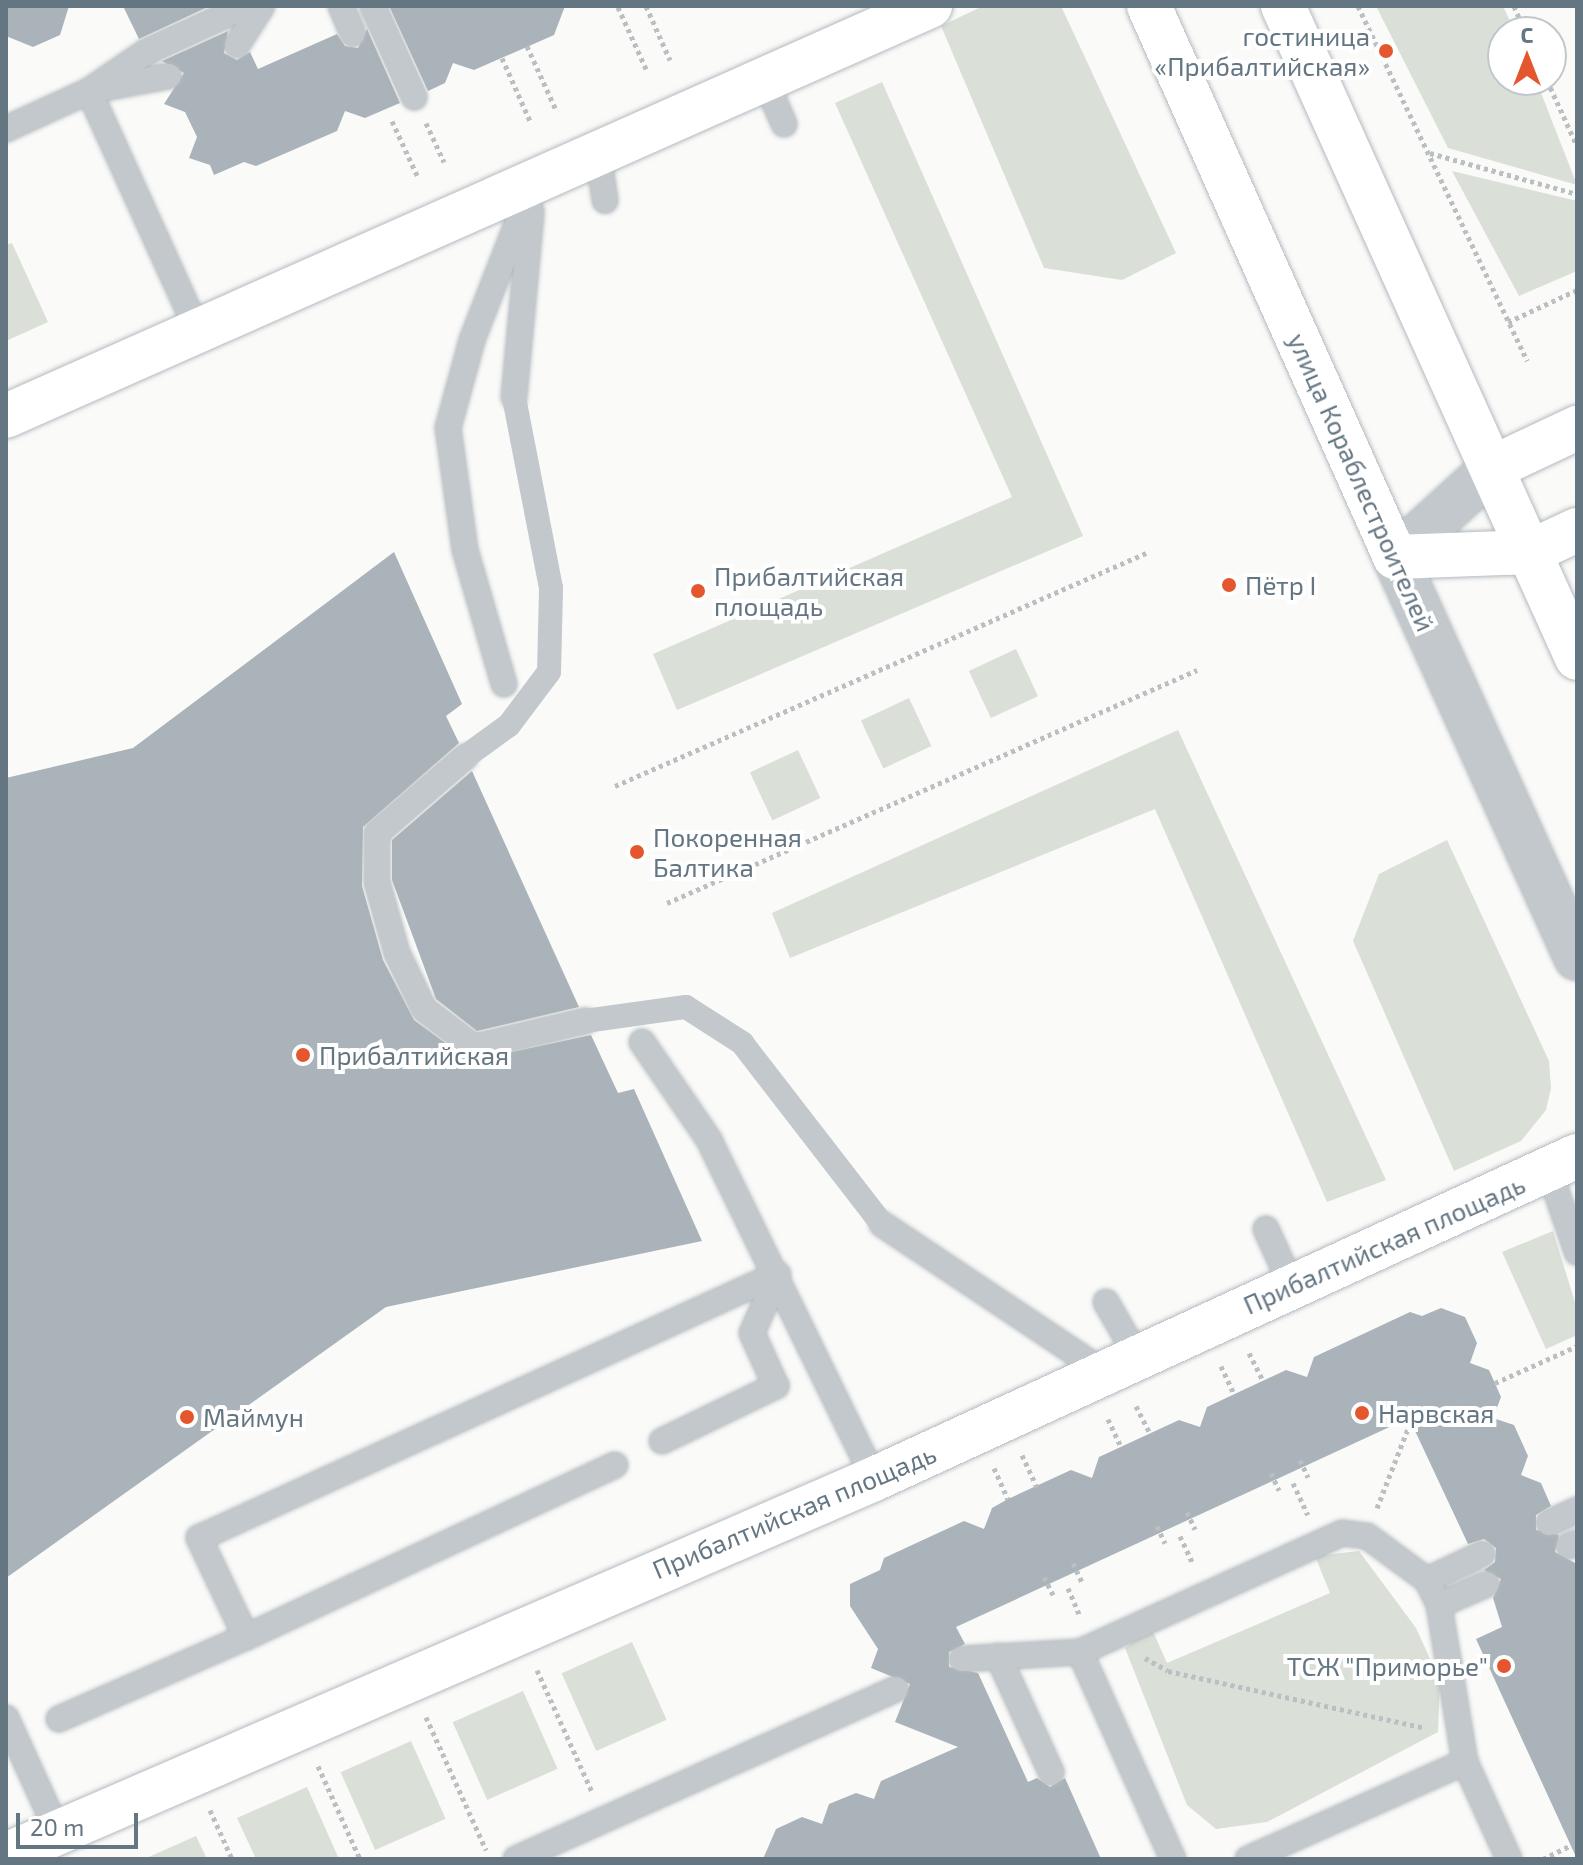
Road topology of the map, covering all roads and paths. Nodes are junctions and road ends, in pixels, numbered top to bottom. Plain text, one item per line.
1 (246, 6) edge
2 (262, 6) edge
3 (341, 6) edge
4 (373, 6) edge
5 (646, 6) edge
6 (930, 6) edge
7 (1149, 6) edge
8 (1283, 6) edge
9 (1358, 6) edge
10 (618, 7) edge
11 (353, 34) dead end
12 (237, 45) dead end
13 (527, 46) dead end
14 (502, 58) dead end
15 (670, 60) dead end
16 (647, 71) dead end
17 (169, 76) dead end
18 (765, 80) junction
19 (89, 91) junction
20 (1554, 96) edge
21 (414, 97) joint
22 (387, 109) dead end
23 (557, 112) dead end
24 (531, 123) dead end
25 (784, 124) dead end
26 (6, 129) edge
27 (1577, 146) edge
28 (1429, 152) junction
29 (598, 154) junction
30 (444, 162) dead end
31 (417, 175) dead end
32 (534, 181) junction
33 (1577, 194) edge
34 (605, 200) dead end
35 (1577, 290) edge
36 (523, 295) junction
37 (1508, 322) junction
38 (198, 331) junction
39 (472, 340) junction
40 (1527, 361) dead end
41 (6, 416) edge
42 (1577, 428) edge
43 (1494, 467) junction
44 (1577, 530) edge
45 (1530, 552) junction
46 (1146, 553) dead end
47 (1395, 557) junction
48 (1577, 658) edge
49 (1197, 670) dead end
50 (504, 684) dead end
51 (615, 786) dead end
52 (667, 903) dead end
53 (1577, 958) edge
54 (642, 1042) dead end
55 (1563, 1163) edge
56 (1266, 1229) dead end
57 (1577, 1252) edge
58 (778, 1274) junction
59 (1291, 1284) junction
60 (1106, 1302) dead end
61 (1577, 1346) edge
62 (1247, 1348) dead end
63 (1219, 1361) dead end
64 (1263, 1381) dead end
65 (1495, 1383) dead end
66 (1120, 1385) junction
67 (1234, 1394) dead end
68 (1411, 1421) dead end
69 (1150, 1434) dead end
70 (1015, 1439) dead end
71 (662, 1441) dead end
72 (1121, 1447) dead end
73 (987, 1452) dead end
74 (1300, 1460) dead end
75 (615, 1465) dead end
76 (1271, 1473) dead end
77 (1308, 1477) dead end
78 (874, 1479) junction
79 (1037, 1487) dead end
80 (1279, 1490) dead end
81 (1008, 1499) dead end
82 (1577, 1510) edge
83 (1187, 1512) dead end
84 (1549, 1523) dead end
85 (1157, 1526) dead end
86 (1195, 1529) dead end
87 (1367, 1536) junction
88 (1165, 1543) dead end
89 (1482, 1554) dead end
90 (1073, 1563) dead end
91 (1044, 1577) dead end
92 (1427, 1580) junction
93 (1082, 1582) dead end
94 (1487, 1584) dead end
95 (1053, 1595) dead end
96 (1439, 1605) junction
97 (246, 1637) junction
98 (1087, 1648) junction
99 (998, 1656) junction
100 (532, 1658) dead end
101 (962, 1659) dead end
102 (896, 1689) dead end
103 (422, 1709) dead end
104 (59, 1719) dead end
105 (9, 1732) edge
106 (315, 1758) dead end
107 (1465, 1762) junction
108 (1051, 1772) dead end
109 (208, 1806) dead end
110 (605, 1820) junction
111 (58, 1832) junction
112 (1570, 1846) dead end
113 (6, 1855) edge
114 (232, 1859) edge
115 (360, 1859) edge
116 (490, 1859) edge
117 (516, 1859) edge
118 (1173, 1859) edge
119 (1248, 1859) edge
120 (1509, 1859) edge
121 (1543, 1859) edge

1 - 19 lane
2 - 12 lane
3 - 11 lane
4 - 21 lane
5 - 15 path
6 - 18 street
7 - 47 street, улица Кораблестроителей
8 - 43 street
9 - 28 path
10 - 16 path
13 - 23 path
14 - 24 path
17 - 19 lane
18 - 25 lane
18 - 29 street
19 - 26 lane
19 - 38 lane
20 - 27 path
21 - 30 path
22 - 31 path
28 - 33 path
28 - 37 path
29 - 32 street
29 - 34 lane
32 - 36 lane
32 - 38 street
32 - 39 lane
35 - 37 path
36 - 39 lane
36 - 66 lane, bridge
37 - 40 path
38 - 41 street
39 - 50 lane
42 - 43 street
43 - 45 street
43 - 47 street
44 - 45 street
45 - 47 street
45 - 48 street
46 - 51 path
47 - 53 street, улица Кораблестроителей
49 - 52 path
54 - 58 lane
55 - 57 lane
55 - 59 street, Прибалтийская площадь
56 - 59 lane
58 - 71 lane
58 - 78 lane
58 - 97 lane
59 - 66 street, Прибалтийская площадь
60 - 66 lane
61 - 65 path
62 - 64 path
63 - 67 path
66 - 69 path
66 - 72 path
66 - 78 street, Прибалтийская площадь
68 - 87 path
70 - 79 path
73 - 81 path
74 - 77 path
75 - 97 lane
76 - 80 path
78 - 111 street, Прибалтийская площадь
82 - 84 lane
83 - 86 path
85 - 88 path
87 - 92 lane
87 - 98 lane
89 - 92 lane
90 - 93 path
91 - 95 path
92 - 96 lane
94 - 96 lane
96 - 107 lane
97 - 104 lane
98 - 99 lane
98 - 107 path
98 - 118 lane
99 - 101 lane
99 - 108 lane
100 - 110 path
102 - 110 lane
103 - 116 path
105 - 111 lane
106 - 115 path
107 - 119 lane
107 - 120 lane
109 - 114 path
110 - 117 lane
111 - 113 street, Прибалтийская площадь
112 - 121 path

